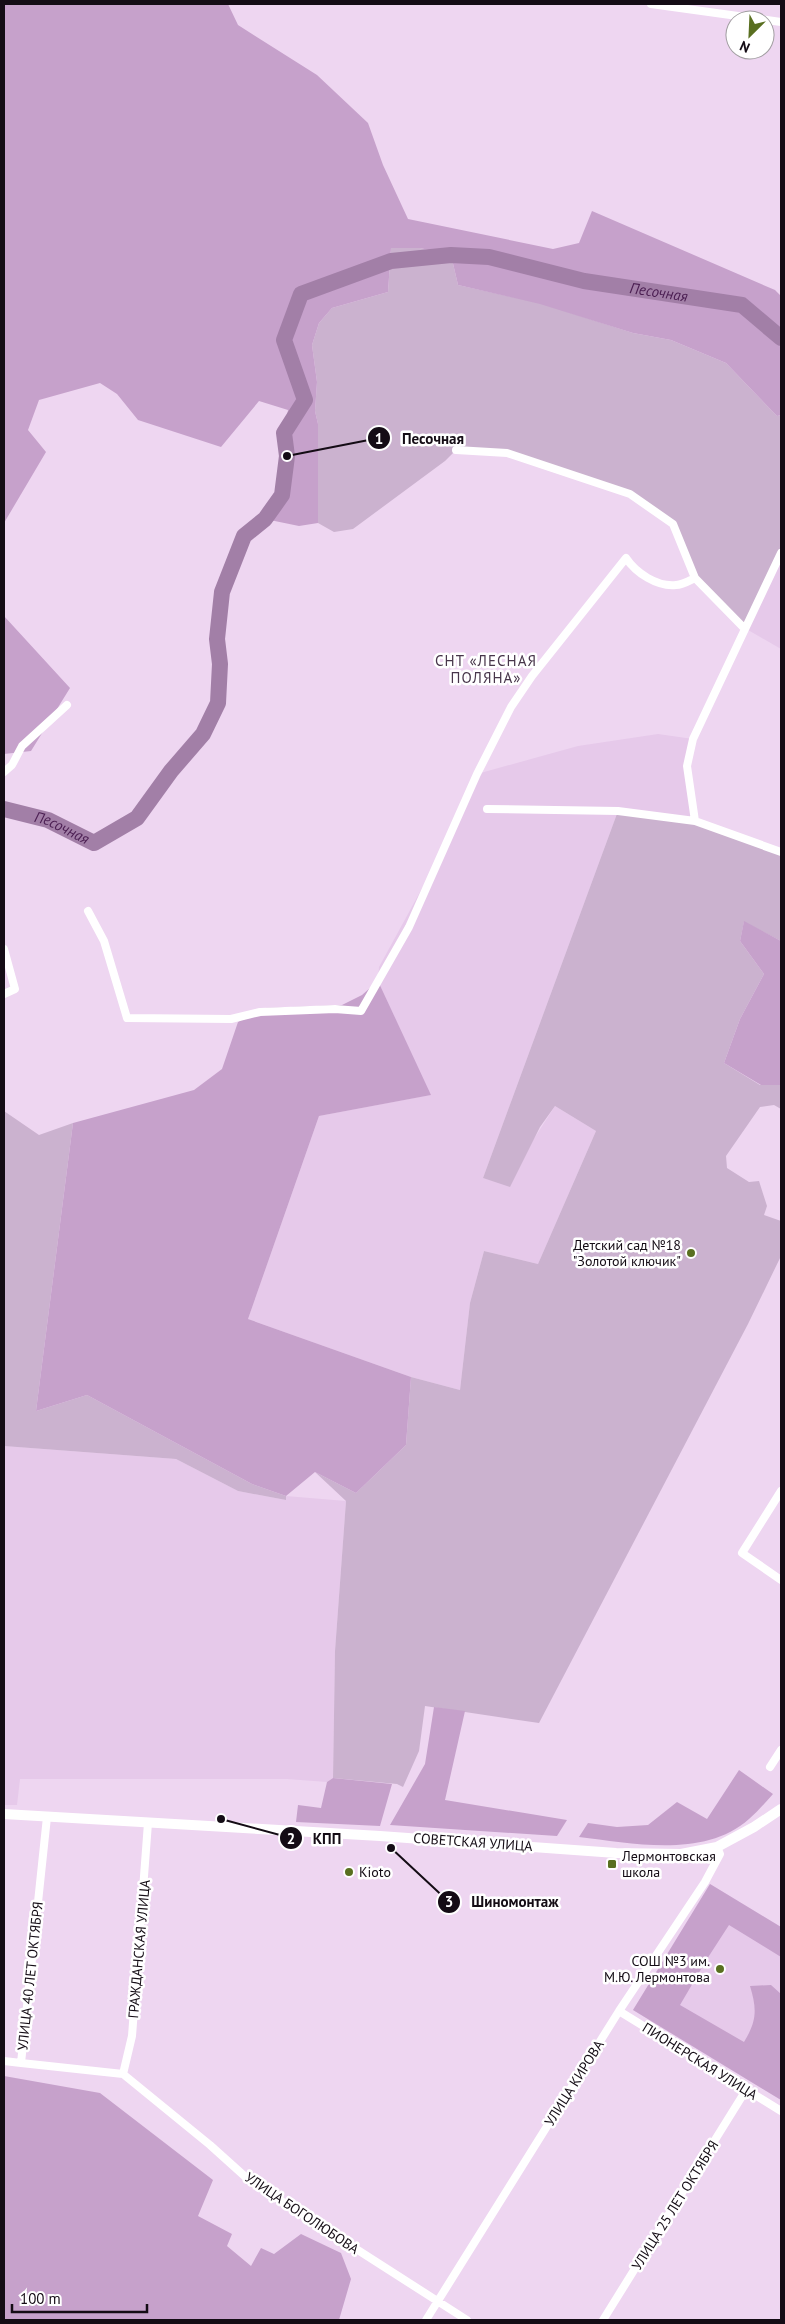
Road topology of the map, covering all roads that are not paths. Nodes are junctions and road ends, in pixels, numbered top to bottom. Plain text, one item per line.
1 (651, 4) edge
2 (781, 22) edge
3 (456, 450) dead end
4 (781, 553) edge
5 (694, 578) junction
6 (743, 627) dead end
7 (67, 705) dead end
8 (4, 772) edge
9 (487, 809) dead end
10 (695, 821) junction
11 (781, 852) edge
12 (88, 911) dead end
13 (4, 949) edge
14 (4, 994) edge
15 (781, 1491) edge
16 (781, 1580) edge
17 (781, 1750) edge
18 (770, 1767) dead end
19 (781, 1809) edge
20 (4, 1814) edge
21 (47, 1817) junction
22 (148, 1823) junction
23 (717, 1847) junction
24 (619, 2011) junction
25 (4, 2061) edge
26 (21, 2063) junction
27 (123, 2074) junction
28 (746, 2090) junction
29 (781, 2111) edge
30 (437, 2302) junction
31 (426, 2320) edge
32 (467, 2320) edge
33 (603, 2320) edge

1 - 2 street
3 - 5 street
4 - 10 street
5 - 6 street
5 - 12 street
7 - 8 street
9 - 10 street
10 - 11 street
13 - 14 street
15 - 16 street
17 - 18 street
19 - 23 main road, СОВЕТСКАЯ УЛИЦА
20 - 21 main road, СОВЕТСКАЯ УЛИЦА
21 - 22 main road, СОВЕТСКАЯ УЛИЦА
21 - 26 street, УЛИЦА 40 ЛЕТ ОКТЯБРЯ
22 - 23 main road, СОВЕТСКАЯ УЛИЦА
22 - 27 street, ГРАЖДАНСКАЯ УЛИЦА
23 - 24 street, УЛИЦА КИРОВА
24 - 28 street, ПИОНЕРСКАЯ УЛИЦА
24 - 30 street, УЛИЦА КИРОВА
25 - 26 street
26 - 27 street, УЛИЦА 40 ЛЕТ ОКТЯБРЯ
27 - 30 street, УЛИЦА БОГОЛЮБОВА
28 - 29 street, ПИОНЕРСКАЯ УЛИЦА
28 - 33 street, УЛИЦА 25 ЛЕТ ОКТЯБРЯ
30 - 31 street, УЛИЦА КИРОВА
30 - 32 street, УЛИЦА БОГОЛЮБОВА

